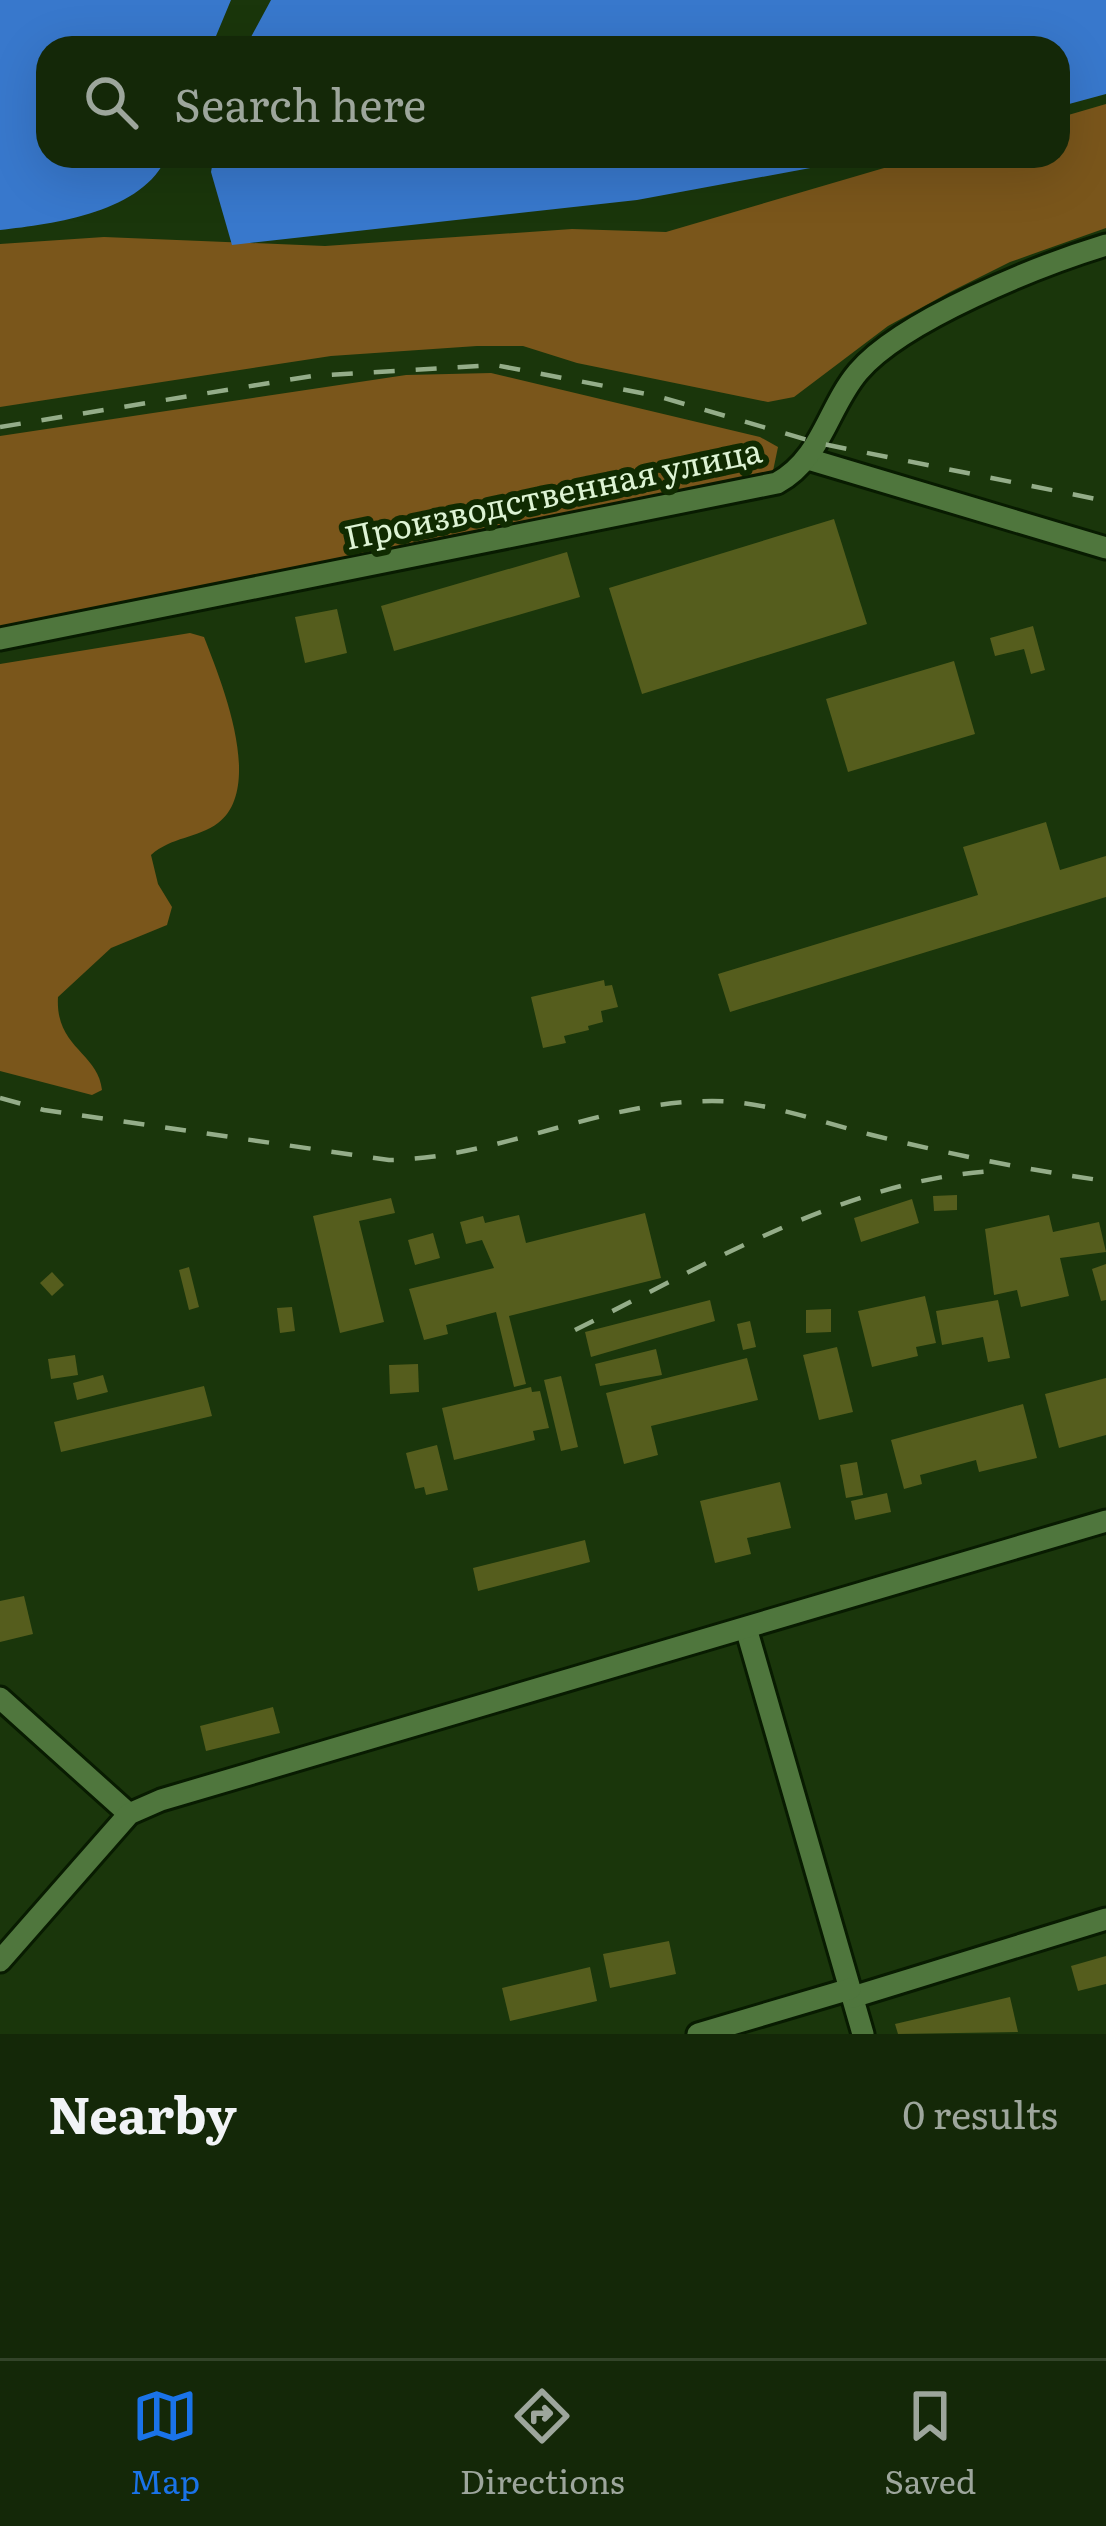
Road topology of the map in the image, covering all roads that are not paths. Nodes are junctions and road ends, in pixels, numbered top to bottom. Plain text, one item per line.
1 (1106, 245) edge
2 (808, 459) junction
3 (1106, 548) edge
4 (0, 639) edge
5 (1106, 1521) edge
6 (746, 1628) junction
7 (0, 1698) edge
8 (129, 1814) junction
9 (1106, 1919) edge
10 (0, 1961) edge
11 (851, 1993) junction
12 (698, 2034) edge
13 (863, 2034) edge

1 - 2 street, Производственная улица
2 - 3 street
2 - 4 street, Производственная улица
5 - 6 street
6 - 8 street
6 - 11 street
7 - 8 street
8 - 10 street
9 - 11 street
11 - 12 street
11 - 13 street

